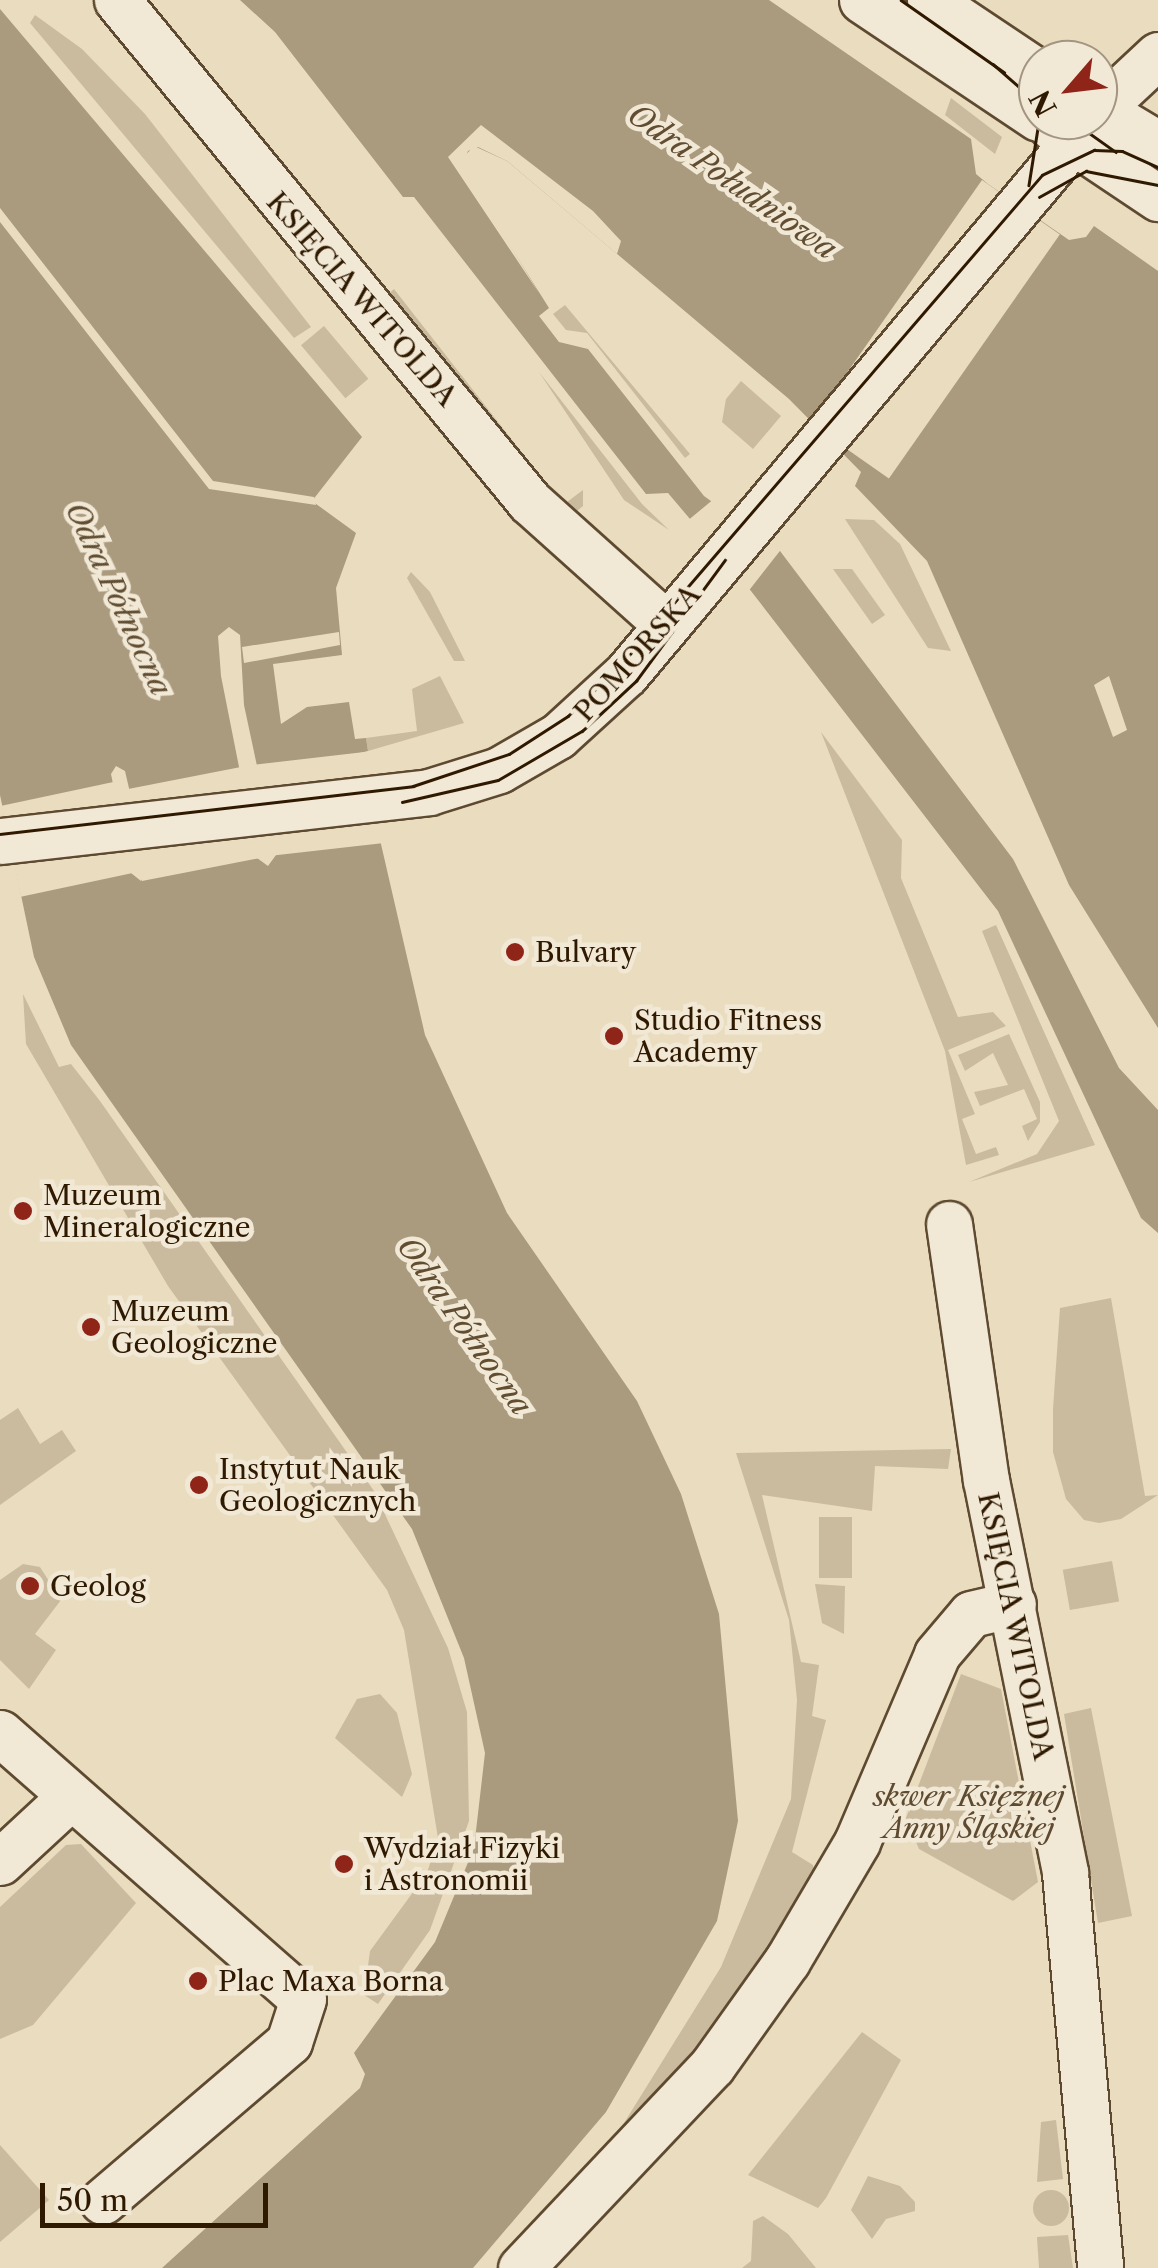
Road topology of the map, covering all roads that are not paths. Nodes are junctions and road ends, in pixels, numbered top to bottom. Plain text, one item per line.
1 (117, 0) edge
2 (862, 0) edge
3 (930, 0) edge
4 (1158, 55) edge
5 (1018, 59) edge
6 (1018, 86) edge
7 (1118, 86) edge
8 (1118, 131) edge
9 (1063, 140) edge
10 (1099, 140) edge
11 (1158, 144) edge
12 (1158, 198) edge
13 (666, 624) junction
14 (5, 840) edge
15 (949, 1224) dead end
16 (1012, 1604) junction
17 (0, 1733) edge
18 (69, 1798) junction
19 (0, 1862) edge
20 (102, 2201) dead end
21 (522, 2268) edge
22 (1100, 2268) edge

1 - 13 street, KSIĘCIA WITOLDA
2 - 6 street
3 - 5 street
4 - 7 street
8 - 11 street
9 - 13 street, POMORSKA
10 - 12 street
13 - 14 street, POMORSKA
15 - 16 street, KSIĘCIA WITOLDA
16 - 21 street
16 - 22 street, KSIĘCIA WITOLDA
17 - 18 street
18 - 19 street
18 - 20 street

